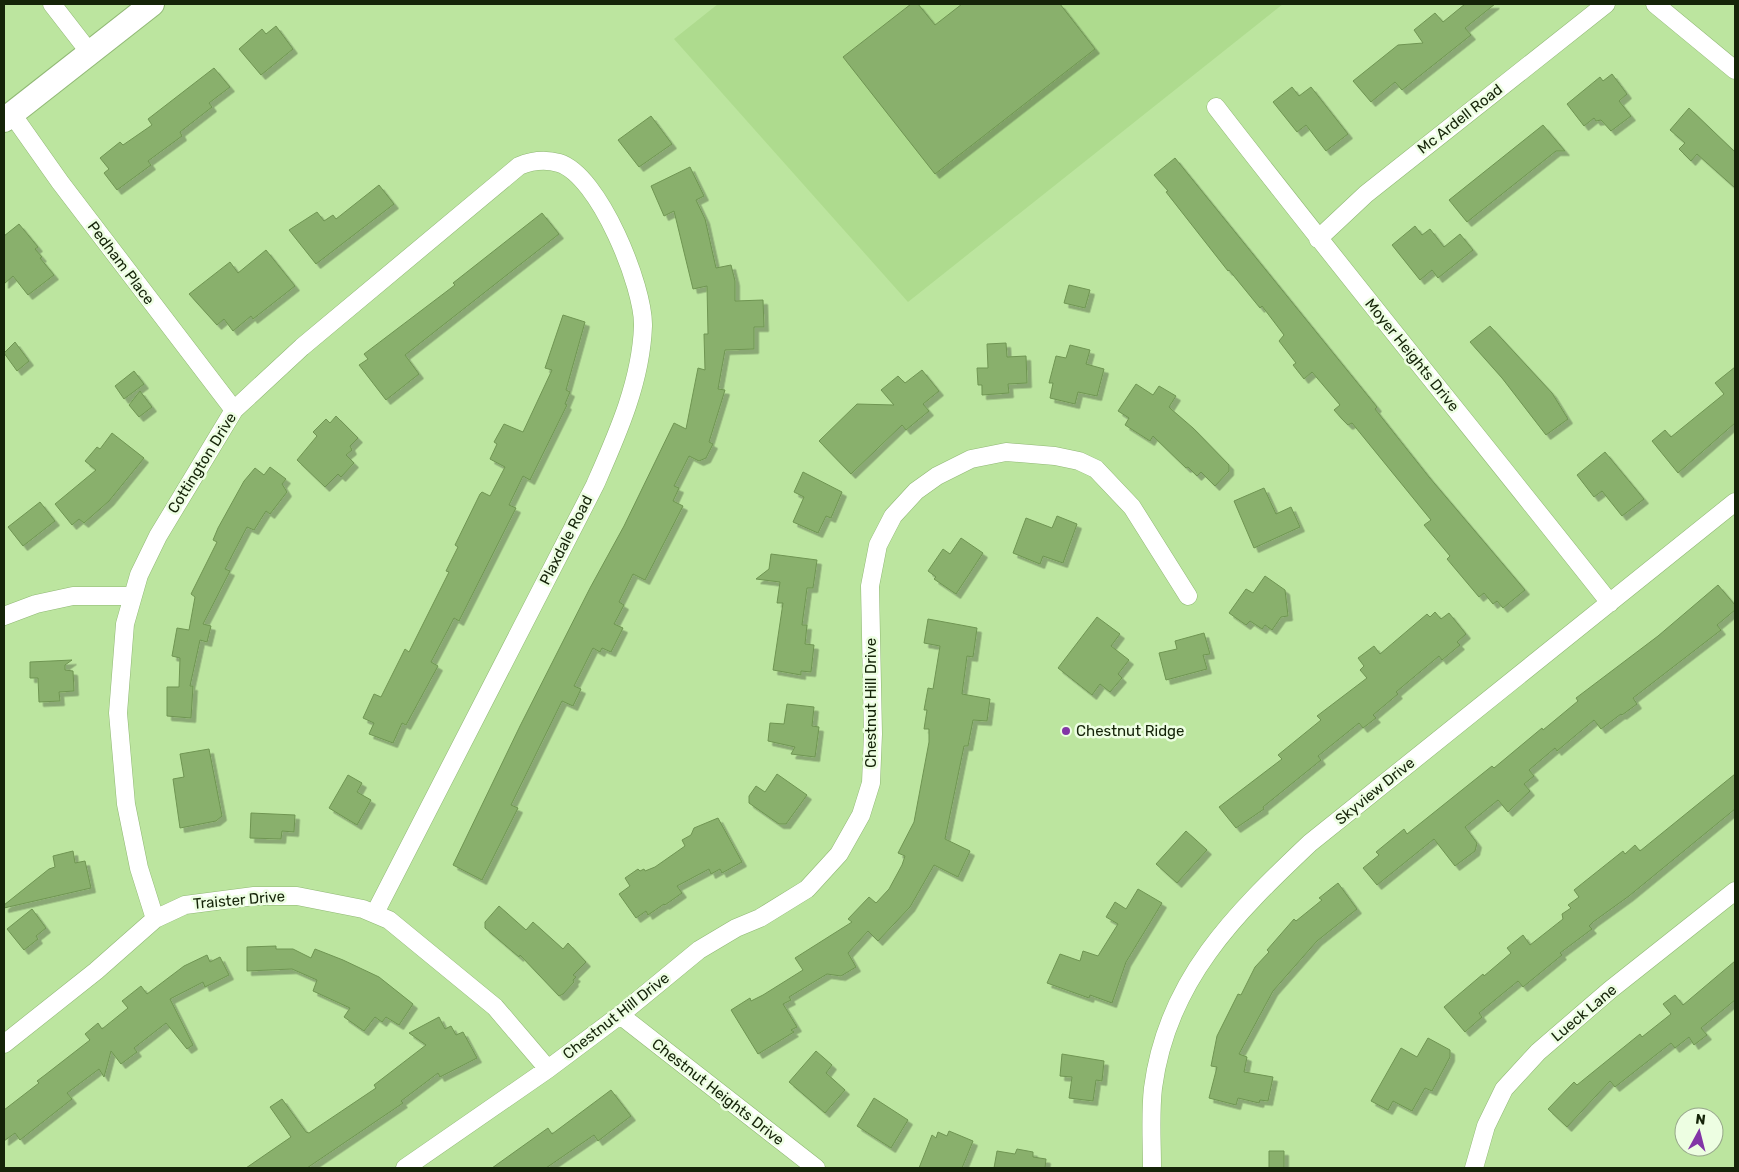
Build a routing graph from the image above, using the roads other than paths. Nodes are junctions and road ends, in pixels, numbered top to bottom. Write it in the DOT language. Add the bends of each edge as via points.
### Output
graph roads {
  1 [pos="52,4"];
  2 [pos="152,4"];
  3 [pos="1606,4"];
  4 [pos="1655,4"];
  5 [pos="90,53"];
  6 [pos="1735,70"];
  7 [pos="1216,107"];
  8 [pos="8,117"];
  9 [pos="559,163"];
  10 [pos="1318,239"];
  11 [pos="234,410"];
  12 [pos="1735,502"];
  13 [pos="132,596"];
  14 [pos="1188,596"];
  15 [pos="1610,602"];
  16 [pos="4,616"];
  17 [pos="1735,891"];
  18 [pos="375,912"];
  19 [pos="155,919"];
  20 [pos="620,1015"];
  21 [pos="4,1044"];
  22 [pos="548,1069"];
  23 [pos="405,1168"];
  24 [pos="816,1168"];
  25 [pos="1152,1168"];
  26 [pos="1474,1168"];
  1 -- 5 [label="street"];
  2 -- 5 [label="main road"];
  3 -- 10 [label="street, Mc Ardell Road" via="1366,194"];
  4 -- 6 [label="street"];
  5 -- 8 [label="main road"];
  7 -- 10 [label="street, Moyer Heights Drive"];
  8 -- 11 [label="street, Pedham Place"];
  9 -- 11 [label="street, Cottington Drive" via="531,161 518,166 302,347"];
  9 -- 18 [label="street, Plaxdale Road" via="571,170 596,198 611,221 636,281 643,325 639,363 619,432 594,485"];
  10 -- 15 [label="street, Moyer Heights Drive"];
  11 -- 13 [label="street, Cottington Drive" via="158,536 138,575"];
  12 -- 15 [label="street, Skyview Drive"];
  13 -- 16 [label="street" via="73,596 36,604"];
  13 -- 19 [label="street, Cottington Drive" via="125,624 118,713 126,804 139,868"];
  14 -- 20 [label="street, Chestnut Hill Drive" via="1132,507 1096,468 1055,456 1006,452 971,459 923,486 893,516 878,545 870,586 871,783 861,815 839,854 807,889 699,950"];
  15 -- 25 [label="street, Skyview Drive" via="1310,843 1252,898 1209,948 1180,995 1163,1039 1153,1089"];
  17 -- 26 [label="street, Lueck Lane" via="1538,1052 1504,1089 1486,1126"];
  18 -- 19 [label="street, Traister Drive" via="297,896 254,896 185,905"];
  18 -- 22 [label="street, Traister Drive" via="495,1007"];
  19 -- 21 [label="street, Traister Drive"];
  20 -- 22 [label="street, Chestnut Hill Drive"];
  20 -- 24 [label="street, Chestnut Heights Drive"];
  22 -- 23 [label="street, Chestnut Hill Drive"];
}
